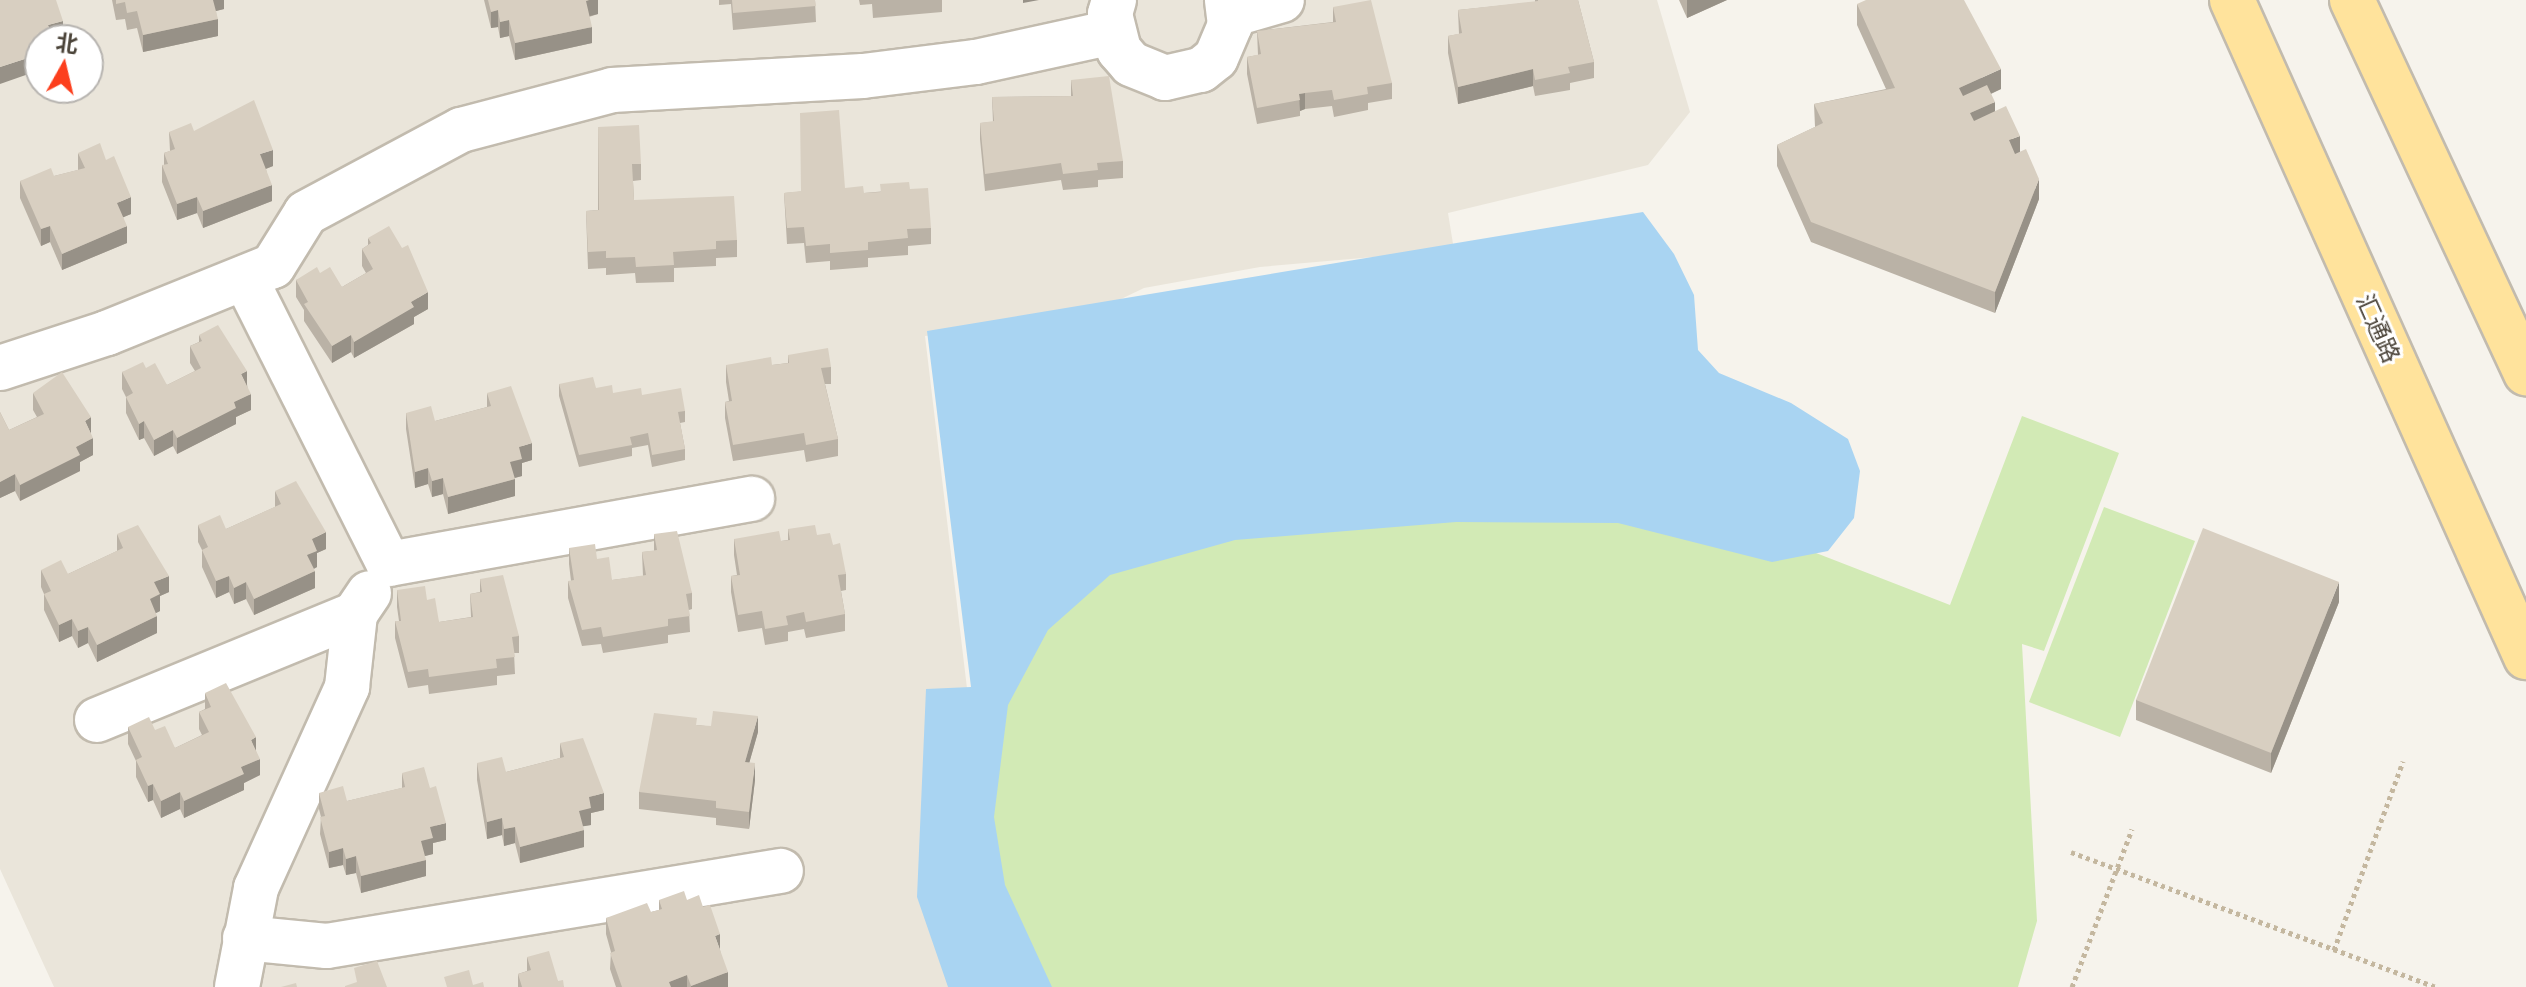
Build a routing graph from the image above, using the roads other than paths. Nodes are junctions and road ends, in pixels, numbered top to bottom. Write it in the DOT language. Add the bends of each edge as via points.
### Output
graph roads {
  1 [pos="1282,0"];
  2 [pos="2232,0"];
  3 [pos="2352,0"];
  4 [pos="1228,8"];
  5 [pos="1113,16"];
  6 [pos="245,278"];
  7 [pos="0,368"];
  8 [pos="2526,373"];
  9 [pos="752,499"];
  10 [pos="389,564"];
  11 [pos="355,614"];
  12 [pos="2526,657"];
  13 [pos="97,720"];
  14 [pos="781,871"];
  15 [pos="245,938"];
  16 [pos="237,987"];
  1 -- 4 [label="lane"];
  2 -- 12 [label="main road, 汇通路"];
  3 -- 8 [label="main road"];
  4 -- 5 [label="lane" via="1226,42 1216,58 1184,77 1165,78 1131,64"];
  5 -- 6 [label="lane" via="976,62 863,76 612,90 461,130 306,213 273,266"];
  6 -- 7 [label="lane" via="107,333"];
  6 -- 10 [label="lane"];
  9 -- 10 [label="lane"];
  10 -- 11 [label="lane"];
  11 -- 13 [label="lane"];
  11 -- 15 [label="lane" via="347,687 256,888"];
  14 -- 15 [label="lane" via="327,946"];
  15 -- 16 [label="lane"];
}
